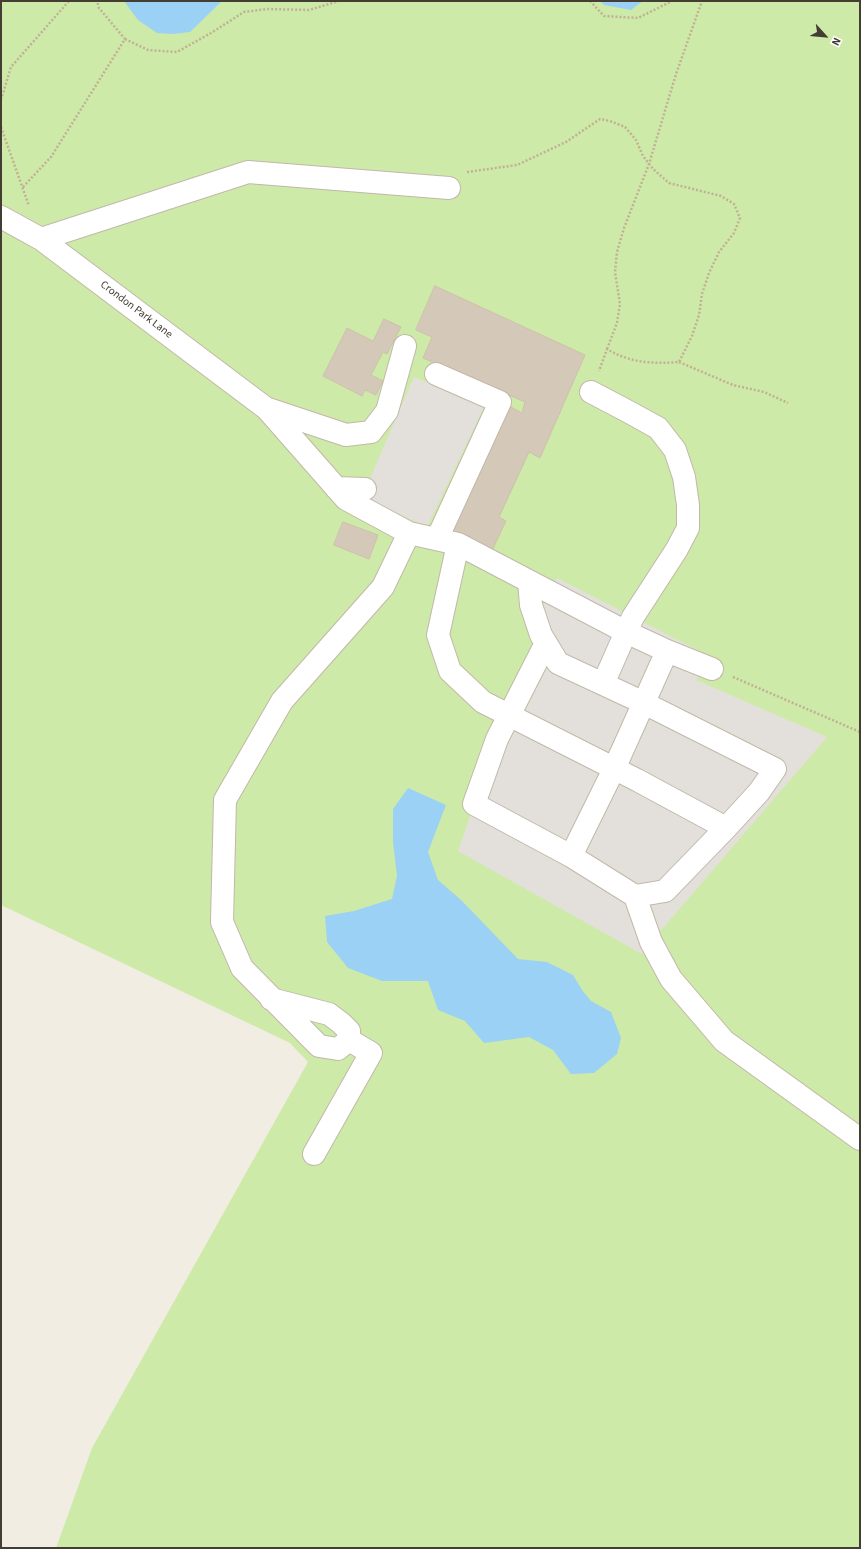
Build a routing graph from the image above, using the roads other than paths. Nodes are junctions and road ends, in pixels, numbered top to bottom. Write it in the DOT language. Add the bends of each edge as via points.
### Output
graph roads {
  1 [pos="449,188"];
  2 [pos="1,217"];
  3 [pos="41,239"];
  4 [pos="405,346"];
  5 [pos="436,374"];
  6 [pos="591,392"];
  7 [pos="267,409"];
  8 [pos="336,488"];
  9 [pos="365,489"];
  10 [pos="409,533"];
  11 [pos="437,539"];
  12 [pos="458,544"];
  13 [pos="529,581"];
  14 [pos="626,632"];
  15 [pos="546,643"];
  16 [pos="667,651"];
  17 [pos="712,669"];
  18 [pos="603,684"];
  19 [pos="644,703"];
  20 [pos="509,715"];
  21 [pos="614,769"];
  22 [pos="726,828"];
  23 [pos="571,856"];
  24 [pos="634,896"];
  25 [pos="271,999"];
  26 [pos="349,1040"];
  27 [pos="860,1139"];
  28 [pos="314,1154"];
  1 -- 3 [label="lane" via="248,172"];
  2 -- 3 [label="lane, Crondon Park Lane"];
  3 -- 7 [label="lane, Crondon Park Lane"];
  4 -- 7 [label="lane" via="387,411 371,432 346,435"];
  5 -- 11 [label="lane" via="500,402"];
  6 -- 14 [label="lane" via="658,428 675,450 684,478 688,505 688,528 678,549"];
  7 -- 8 [label="lane"];
  8 -- 9 [label="lane"];
  8 -- 10 [label="lane" via="346,499"];
  10 -- 11 [label="lane"];
  10 -- 25 [label="lane" via="383,587 282,701 225,800 222,922 242,968"];
  11 -- 12 [label="lane"];
  12 -- 13 [label="lane"];
  12 -- 20 [label="lane" via="438,634 450,671 483,702"];
  13 -- 14 [label="lane"];
  13 -- 15 [label="lane" via="531,605"];
  14 -- 16 [label="lane"];
  14 -- 18 [label="lane"];
  15 -- 18 [label="lane" via="558,663"];
  15 -- 20 [label="lane"];
  16 -- 17 [label="lane"];
  16 -- 19 [label="lane"];
  18 -- 19 [label="lane"];
  19 -- 21 [label="lane"];
  19 -- 22 [label="lane" via="775,769 760,792"];
  20 -- 21 [label="lane"];
  20 -- 23 [label="lane" via="497,739 474,804"];
  21 -- 22 [label="lane"];
  21 -- 23 [label="lane"];
  22 -- 24 [label="lane" via="665,891"];
  23 -- 24 [label="lane"];
  24 -- 27 [label="lane" via="651,942 672,979 724,1041"];
  25 -- 26 [label="lane" via="329,1014 349,1031"];
  25 -- 26 [label="lane" via="319,1046 338,1049"];
  26 -- 28 [label="lane" via="371,1053"];
}
